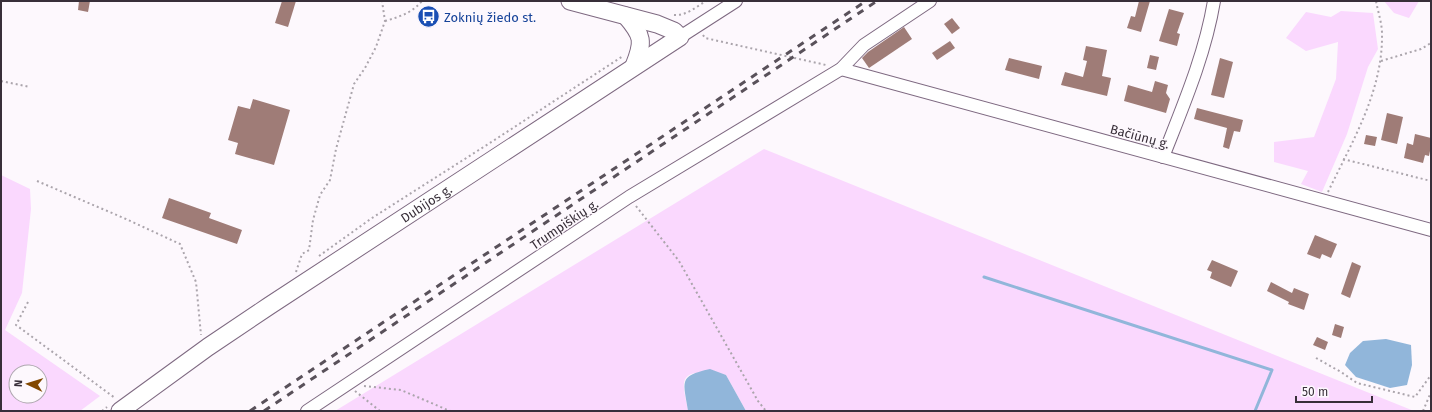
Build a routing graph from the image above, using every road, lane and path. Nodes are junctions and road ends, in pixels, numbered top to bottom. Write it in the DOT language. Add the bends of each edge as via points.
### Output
graph roads {
  1 [pos="382,1"];
  2 [pos="422,1"];
  3 [pos="570,1"];
  4 [pos="706,1"];
  5 [pos="736,1"];
  6 [pos="930,1"];
  7 [pos="1214,1"];
  8 [pos="1376,1"];
  9 [pos="688,12"];
  10 [pos="626,16"];
  11 [pos="385,21"];
  12 [pos="657,24"];
  13 [pos="696,26"];
  14 [pos="680,37"];
  15 [pos="1431,42"];
  16 [pos="1381,61"];
  17 [pos="634,66"];
  18 [pos="841,69"];
  19 [pos="1,81"];
  20 [pos="30,87"];
  21 [pos="1163,157"];
  22 [pos="1344,159"];
  23 [pos="37,181"];
  24 [pos="1431,181"];
  25 [pos="629,197"];
  26 [pos="1324,200"];
  27 [pos="1431,230"];
  28 [pos="295,273"];
  29 [pos="28,302"];
  30 [pos="202,339"];
  31 [pos="1316,358"];
  32 [pos="1431,375"];
  33 [pos="348,385"];
  34 [pos="1431,392"];
  35 [pos="123,409"];
  36 [pos="307,411"];
  37 [pos="380,411"];
  38 [pos="450,411"];
  39 [pos="766,411"];
  40 [pos="1423,411"];
  1 -- 11 [label="path"];
  2 -- 11 [label="path" via="403,16"];
  3 -- 10 [label="main road"];
  4 -- 9 [label="path"];
  5 -- 13 [label="street, Dubijos g."];
  6 -- 18 [label="street, Trumpiškių g." via="864,45"];
  7 -- 21 [label="street" via="1190,88"];
  8 -- 16 [label="path" via="1382,32"];
  9 -- 12 [label="path" via="679,16 665,15"];
  9 -- 13 [label="path"];
  10 -- 12 [label="main road"];
  10 -- 17 [label="main road" via="638,30 640,37 640,52"];
  11 -- 28 [label="path" via="376,47 354,84 330,180 320,195 313,220 309,250 302,254"];
  12 -- 14 [label="main road" via="674,31"];
  13 -- 14 [label="street, Dubijos g."];
  13 -- 18 [label="path" via="705,38"];
  14 -- 17 [label="main road, Dubijos g."];
  15 -- 16 [label="path" via="1421,49"];
  16 -- 22 [label="path" via="1369,103"];
  17 -- 35 [label="main road, Dubijos g." via="269,306"];
  18 -- 21 [label="street, Bačiūnų g."];
  18 -- 25 [label="street, Trumpiškių g."];
  19 -- 20 [label="path"];
  21 -- 26 [label="street, Bačiūnų g."];
  22 -- 24 [label="path"];
  22 -- 26 [label="path"];
  23 -- 30 [label="path" via="180,244 196,282"];
  25 -- 33 [label="street, Trumpiškių g."];
  25 -- 39 [label="path" via="679,261 758,402"];
  26 -- 27 [label="street, Bačiūnų g."];
  29 -- 35 [label="path" via="16,325"];
  31 -- 32 [label="path" via="1342,372 1357,384 1415,397"];
  33 -- 36 [label="street, Trumpiškių g."];
  33 -- 37 [label="path"];
  33 -- 38 [label="path" via="401,390"];
  34 -- 40 [label="path"];
}
